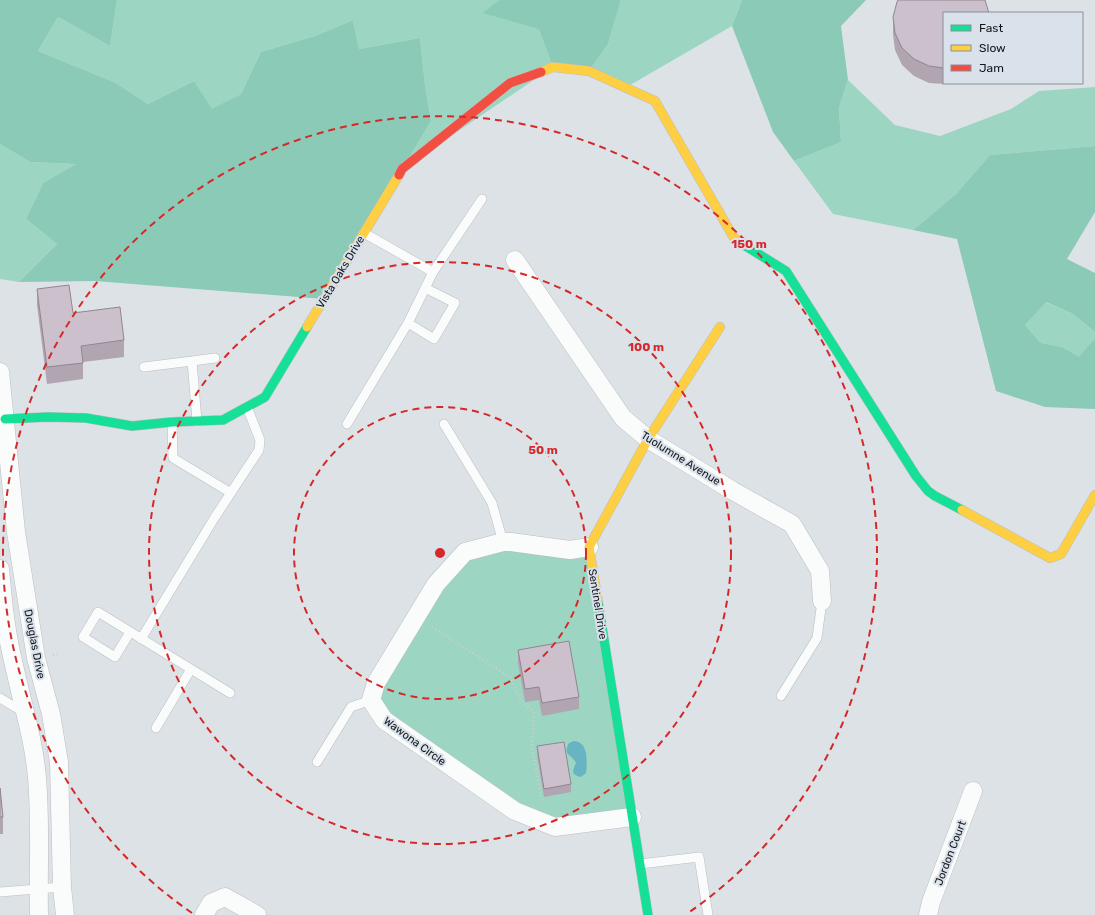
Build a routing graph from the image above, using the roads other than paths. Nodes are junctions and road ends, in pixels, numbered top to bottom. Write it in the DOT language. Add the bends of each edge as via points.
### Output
graph roads {
  1 [pos="482,200"];
  2 [pos="364,233"];
  3 [pos="515,260"];
  4 [pos="433,272"];
  5 [pos="425,288"];
  6 [pos="408,323"];
  7 [pos="720,327"];
  8 [pos="215,358"];
  9 [pos="192,361"];
  10 [pos="144,366"];
  11 [pos="0,372"];
  12 [pos="247,407"];
  13 [pos="2,418"];
  14 [pos="197,421"];
  15 [pos="172,422"];
  16 [pos="347,424"];
  17 [pos="444,424"];
  18 [pos="648,439"];
  19 [pos="231,493"];
  20 [pos="1095,495"];
  21 [pos="503,542"];
  22 [pos="589,547"];
  23 [pos="0,569"];
  24 [pos="822,601"];
  25 [pos="130,632"];
  26 [pos="141,639"];
  27 [pos="191,669"];
  28 [pos="230,693"];
  29 [pos="781,696"];
  30 [pos="0,698"];
  31 [pos="371,700"];
  32 [pos="19,710"];
  33 [pos="156,728"];
  34 [pos="317,762"];
  35 [pos="973,791"];
  36 [pos="632,817"];
  37 [pos="640,864"];
  38 [pos="62,887"];
  39 [pos="38,889"];
  40 [pos="0,892"];
  41 [pos="39,915"];
  42 [pos="65,915"];
  43 [pos="204,915"];
  44 [pos="257,915"];
  45 [pos="648,915"];
  46 [pos="708,915"];
  47 [pos="928,915"];
  1 -- 4 [label="lane"];
  2 -- 4 [label="lane"];
  2 -- 12 [label="street, Vista Oaks Drive" via="265,397"];
  2 -- 20 [label="street, Vista Oaks Drive" via="402,169 510,83 553,67 589,71 655,101 734,238 786,271 928,491 1050,558 1061,554"];
  3 -- 18 [label="street, Tuolumne Avenue" via="623,418"];
  4 -- 5 [label="lane"];
  5 -- 6 [label="lane"];
  5 -- 6 [label="lane" via="455,302 434,339"];
  6 -- 16 [label="lane"];
  7 -- 18 [label="street"];
  8 -- 9 [label="lane"];
  9 -- 10 [label="lane"];
  9 -- 14 [label="lane"];
  11 -- 13 [label="street, Douglas Drive"];
  12 -- 14 [label="street, Vista Oaks Drive" via="223,420"];
  12 -- 19 [label="lane" via="260,440 259,450"];
  13 -- 15 [label="street, Vista Oaks Drive" via="86,418 132,426"];
  13 -- 38 [label="street, Douglas Drive" via="16,532 35,651 51,714 59,762"];
  14 -- 15 [label="street, Vista Oaks Drive"];
  15 -- 19 [label="lane" via="173,458"];
  17 -- 21 [label="lane" via="492,503"];
  18 -- 22 [label="street"];
  18 -- 24 [label="street, Tuolumne Avenue" via="792,524 820,571"];
  19 -- 26 [label="lane"];
  21 -- 22 [label="street" via="570,550"];
  21 -- 31 [label="street" via="465,552 436,584 376,683"];
  22 -- 36 [label="street, Sentinel Drive"];
  23 -- 32 [label="street"];
  24 -- 29 [label="lane" via="818,638"];
  25 -- 25 [label="lane" via="115,657 83,637 98,612"];
  25 -- 26 [label="lane"];
  26 -- 27 [label="lane"];
  27 -- 28 [label="lane"];
  27 -- 33 [label="lane"];
  30 -- 32 [label="lane"];
  31 -- 34 [label="lane" via="351,708"];
  31 -- 36 [label="street, Wawona Circle" via="384,720 515,811 555,827"];
  32 -- 39 [label="street" via="34,757 37,778"];
  35 -- 47 [label="street, Jordon Court"];
  36 -- 37 [label="street, Sentinel Drive"];
  37 -- 45 [label="street, Sentinel Drive"];
  37 -- 46 [label="lane" via="699,857"];
  38 -- 39 [label="lane"];
  38 -- 42 [label="street, Douglas Drive"];
  39 -- 40 [label="lane"];
  39 -- 41 [label="street"];
  43 -- 44 [label="street" via="211,903 224,896"];
}
